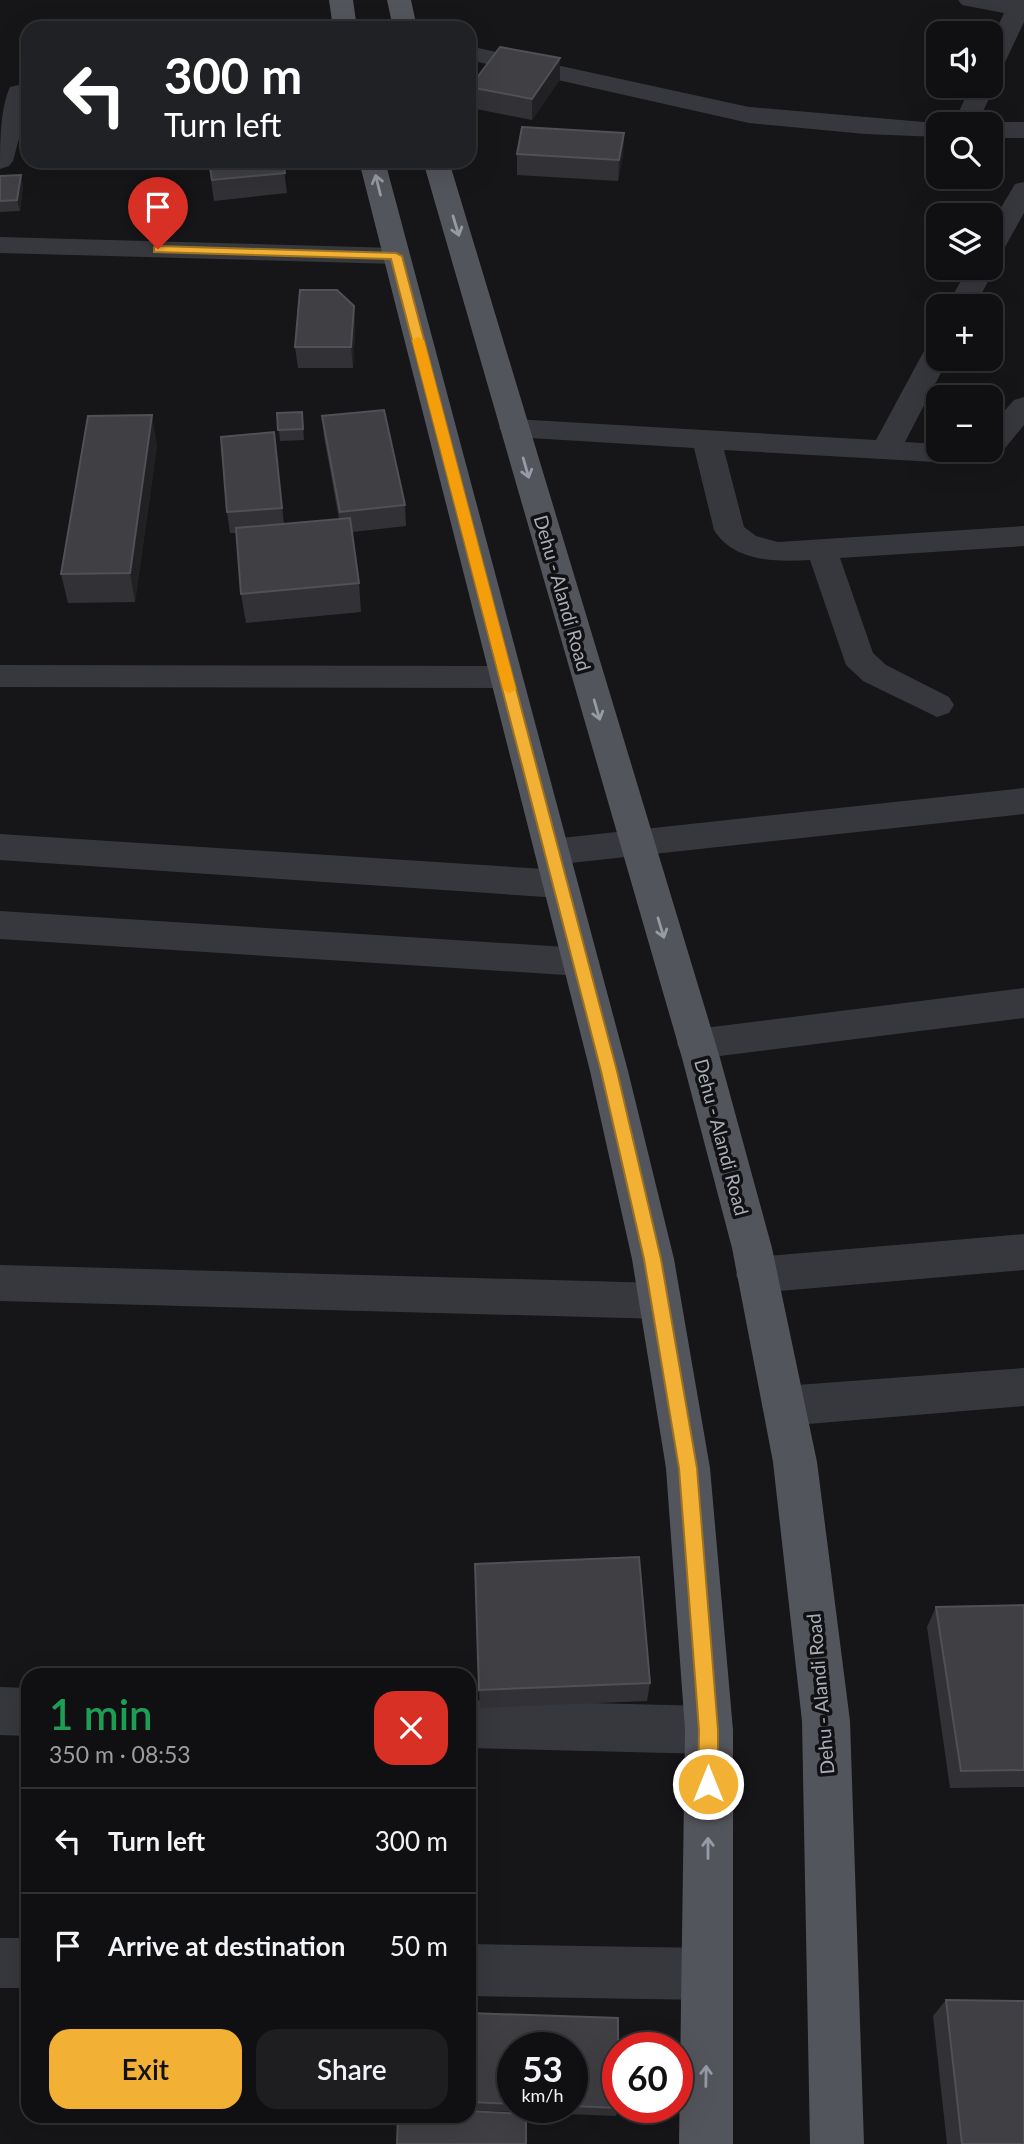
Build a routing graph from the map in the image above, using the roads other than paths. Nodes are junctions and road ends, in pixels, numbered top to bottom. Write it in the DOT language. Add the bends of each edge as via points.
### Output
graph roads {
  1 [pos="341,0"];
  2 [pos="399,0"];
  3 [pos="970,0"];
  4 [pos="1020,4"];
  5 [pos="344,21"];
  6 [pos="404,21"];
  7 [pos="1003,44"];
  8 [pos="476,55"];
  9 [pos="19,92"];
  10 [pos="926,129"];
  11 [pos="1003,130"];
  12 [pos="1024,130"];
  13 [pos="0,161"];
  14 [pos="374,168"];
  15 [pos="438,168"];
  16 [pos="1024,190"];
  17 [pos="1003,227"];
  18 [pos="0,244"];
  19 [pos="396,256"];
  20 [pos="927,371"];
  21 [pos="1024,406"];
  22 [pos="514,428"];
  23 [pos="1003,431"];
  24 [pos="707,440"];
  25 [pos="886,450"];
  26 [pos="926,452"];
  27 [pos="1024,536"];
  28 [pos="822,550"];
  29 [pos="0,676"];
  30 [pos="506,677"];
  31 [pos="937,705"];
  32 [pos="1024,801"];
  33 [pos="635,842"];
  34 [pos="0,846"];
  35 [pos="556,868"];
  36 [pos="0,925"];
  37 [pos="581,962"];
  38 [pos="1024,1003"];
  39 [pos="696,1044"];
  40 [pos="1024,1252"];
  41 [pos="757,1275"];
  42 [pos="0,1283"];
  43 [pos="660,1301"];
  44 [pos="1024,1387"];
  45 [pos="784,1406"];
  46 [pos="0,1711"];
  47 [pos="21,1712"];
  48 [pos="476,1724"];
  49 [pos="709,1730"];
  50 [pos="0,1963"];
  51 [pos="21,1964"];
  52 [pos="476,1970"];
  53 [pos="707,1974"];
  54 [pos="706,2144"];
  55 [pos="837,2144"];
  1 -- 5 [label="main road"];
  2 -- 6 [label="main road"];
  3 -- 4 [label="street"];
  4 -- 7 [label="street"];
  8 -- 10 [label="street" via="749,115"];
  9 -- 13 [label="street"];
  11 -- 12 [label="street"];
  19 -- 14 [label="main road, one-way"];
  15 -- 22 [label="main road, Dehu - Alandi Road, one-way"];
  16 -- 17 [label="street"];
  18 -- 19 [label="street"];
  19 -- 30 [label="main road"];
  20 -- 25 [label="street"];
  21 -- 23 [label="street"];
  22 -- 24 [label="street"];
  22 -- 33 [label="main road, Dehu - Alandi Road, one-way"];
  24 -- 25 [label="street"];
  24 -- 28 [label="street" via="729,530 738,541 778,552"];
  25 -- 26 [label="street"];
  27 -- 28 [label="street"];
  28 -- 31 [label="street" via="864,667 916,690"];
  29 -- 30 [label="street"];
  30 -- 35 [label="main road"];
  32 -- 33 [label="street"];
  33 -- 35 [label="street"];
  33 -- 39 [label="main road, Dehu - Alandi Road, one-way"];
  34 -- 35 [label="street"];
  35 -- 37 [label="main road"];
  36 -- 37 [label="street"];
  37 -- 43 [label="main road"];
  38 -- 39 [label="street"];
  39 -- 41 [label="main road, Dehu - Alandi Road"];
  40 -- 41 [label="street"];
  41 -- 45 [label="main road, Dehu - Alandi Road"];
  42 -- 43 [label="street"];
  43 -- 49 [label="main road" via="688,1468"];
  44 -- 45 [label="street"];
  45 -- 55 [label="main road, Dehu - Alandi Road" via="795,1462 826,1721"];
  46 -- 47 [label="street"];
  48 -- 49 [label="street"];
  53 -- 49 [label="main road, one-way"];
  50 -- 51 [label="street"];
  52 -- 53 [label="street"];
  54 -- 53 [label="main road, one-way"];
}
